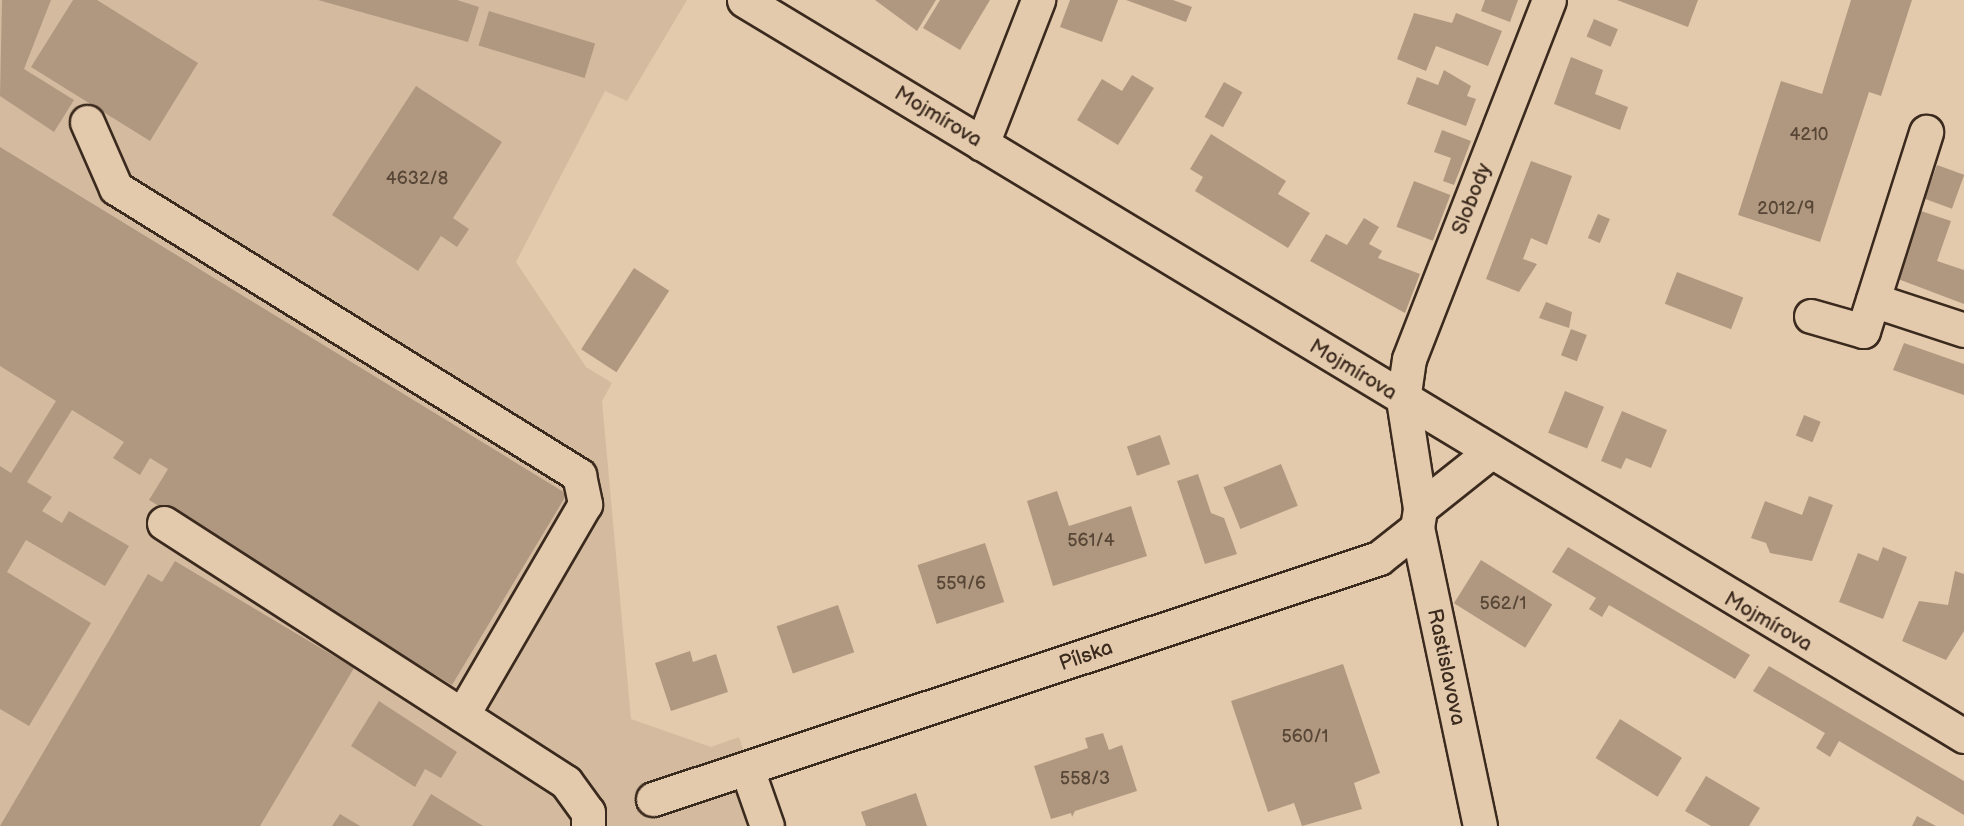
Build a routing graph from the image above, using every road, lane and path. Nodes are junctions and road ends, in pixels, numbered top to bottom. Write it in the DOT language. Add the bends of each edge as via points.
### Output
graph roads {
  1 [pos="744,0"];
  2 [pos="1038,0"];
  3 [pos="1549,0"];
  4 [pos="87,122"];
  5 [pos="1926,132"];
  6 [pos="982,144"];
  7 [pos="1873,300"];
  8 [pos="1811,316"];
  9 [pos="1964,330"];
  10 [pos="1403,400"];
  11 [pos="1488,454"];
  12 [pos="1418,518"];
  13 [pos="164,523"];
  14 [pos="462,715"];
  15 [pos="1964,736"];
  16 [pos="747,769"];
  17 [pos="653,799"];
  18 [pos="588,826"];
  19 [pos="767,826"];
  20 [pos="1480,826"];
  1 -- 6 [label="street, Mojmírova"];
  2 -- 6 [label="street"];
  3 -- 10 [label="street, Slobody" via="1409,360"];
  4 -- 14 [label="street" via="116,188 579,475 585,504"];
  5 -- 7 [label="street"];
  6 -- 10 [label="street, Mojmírova"];
  7 -- 8 [label="street" via="1863,331"];
  7 -- 9 [label="street"];
  10 -- 11 [label="street, Mojmírova"];
  10 -- 12 [label="street, Rastislavova"];
  11 -- 12 [label="street"];
  11 -- 15 [label="street, Mojmírova"];
  12 -- 16 [label="street, Pílska" via="1379,558"];
  12 -- 20 [label="street, Rastislavova"];
  13 -- 14 [label="street"];
  14 -- 18 [label="street" via="566,782 588,812"];
  16 -- 17 [label="street, Pílska"];
  16 -- 19 [label="street"];
}
